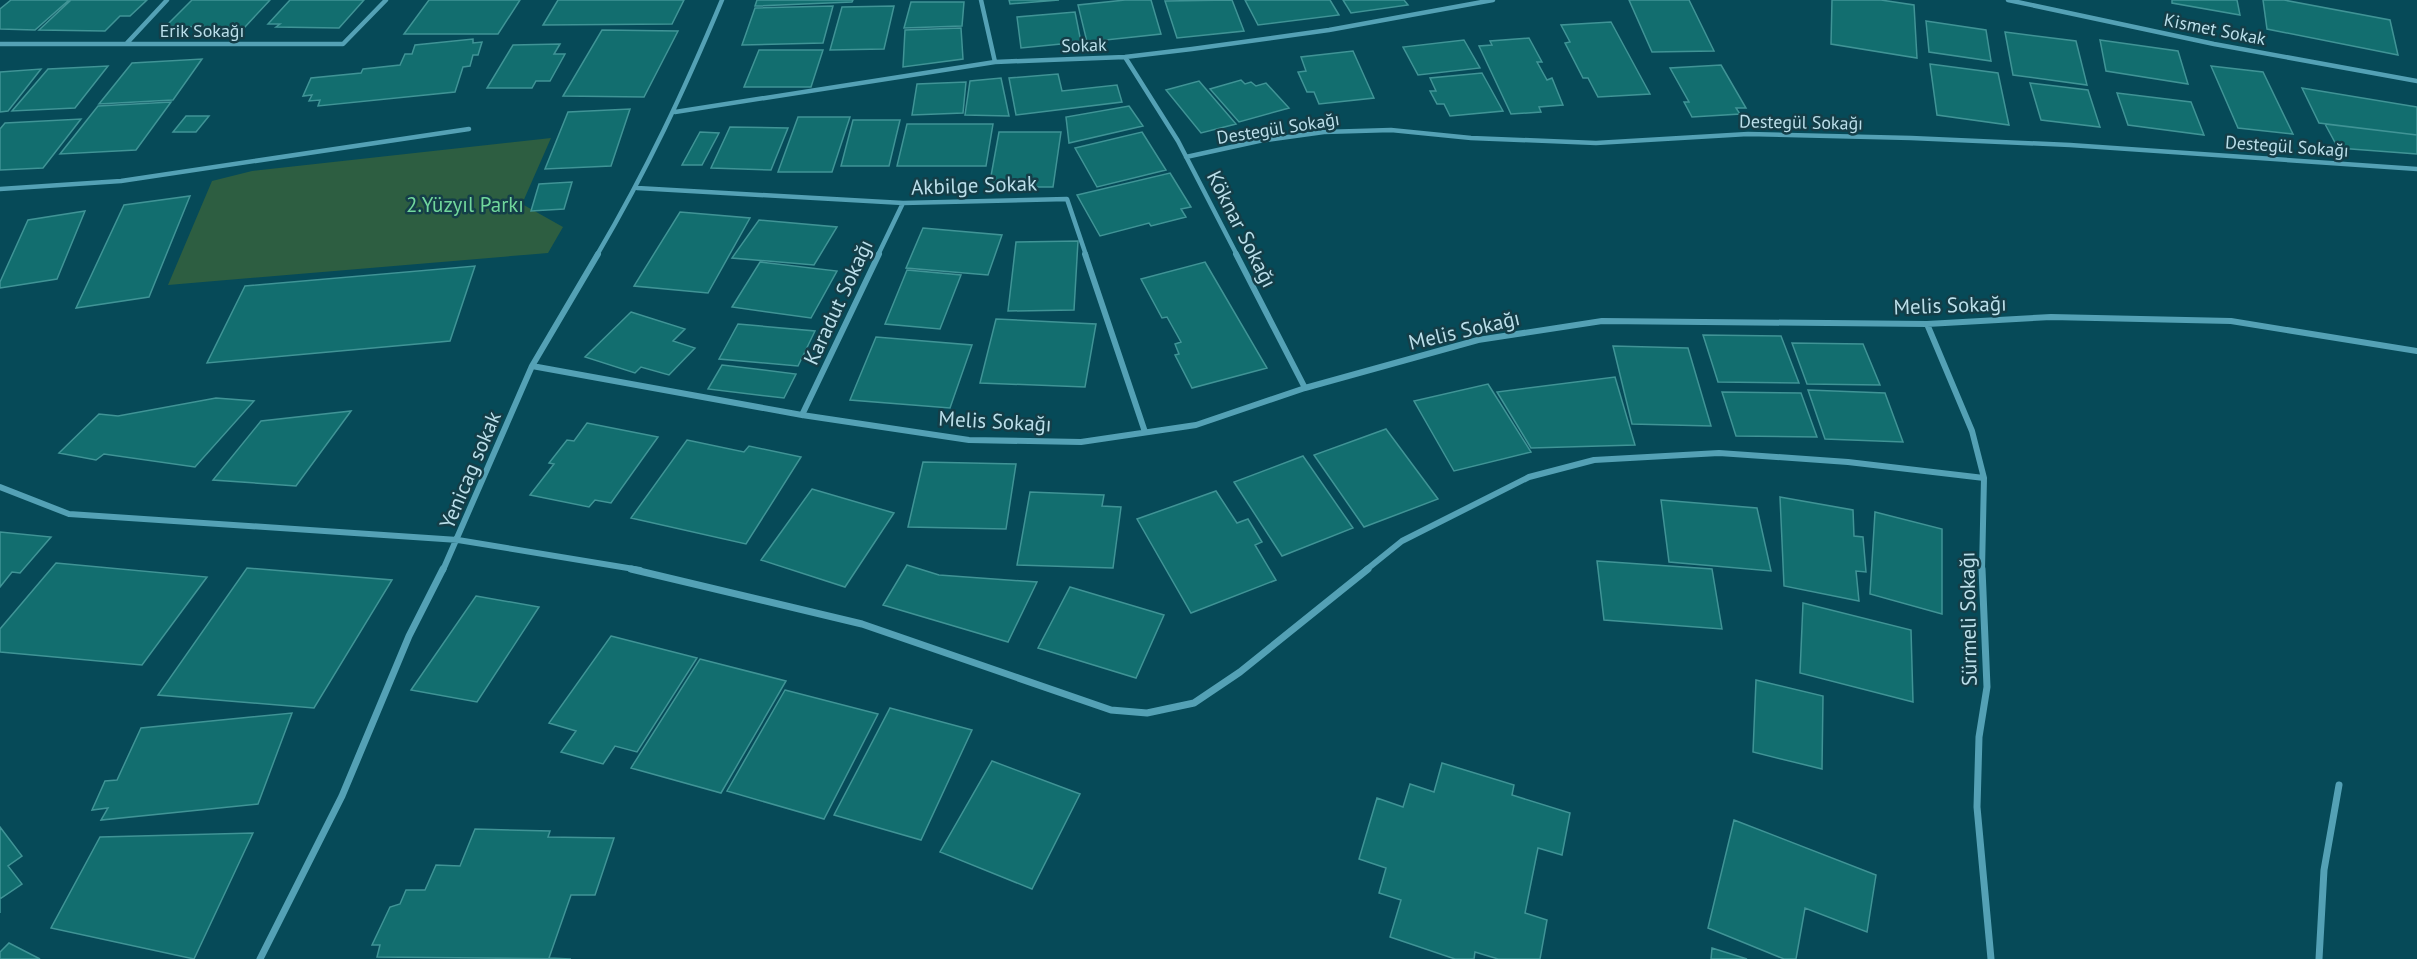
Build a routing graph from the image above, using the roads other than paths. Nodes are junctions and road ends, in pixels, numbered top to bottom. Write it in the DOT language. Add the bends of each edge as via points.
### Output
graph roads {
  1 [pos="167,0"];
  2 [pos="386,0"];
  3 [pos="722,0"];
  4 [pos="981,0"];
  5 [pos="1493,0"];
  6 [pos="2008,0"];
  7 [pos="127,43"];
  8 [pos="0,44"];
  9 [pos="1125,57"];
  10 [pos="995,62"];
  11 [pos="2417,81"];
  12 [pos="675,112"];
  13 [pos="469,129"];
  14 [pos="1186,157"];
  15 [pos="2417,169"];
  16 [pos="637,188"];
  17 [pos="0,189"];
  18 [pos="903,203"];
  19 [pos="1927,324"];
  20 [pos="2417,351"];
  21 [pos="532,366"];
  22 [pos="1305,388"];
  23 [pos="802,415"];
  24 [pos="1145,432"];
  25 [pos="1984,478"];
  26 [pos="0,487"];
  27 [pos="458,540"];
  28 [pos="2339,785"];
  29 [pos="260,959"];
  30 [pos="1991,959"];
  31 [pos="2319,959"];
  1 -- 7 [label="street"];
  2 -- 7 [label="street, Erik Sokağı" via="343,44"];
  3 -- 12 [label="street, Yenicag sokak"];
  4 -- 10 [label="street"];
  5 -- 9 [label="street, Sokak" via="1329,30"];
  6 -- 11 [label="street, Kismet Sokak" via="2214,44"];
  7 -- 8 [label="street, Erik Sokağı"];
  9 -- 10 [label="street, Sokak"];
  9 -- 14 [label="street, Köknar Sokağı"];
  10 -- 12 [label="street, Sokak"];
  12 -- 16 [label="street, Yenicag sokak"];
  13 -- 17 [label="street" via="122,181"];
  14 -- 15 [label="street, Destegül Sokağı" via="1324,132 1391,130 1596,143 1748,134 1911,138"];
  14 -- 22 [label="street, Köknar Sokağı"];
  16 -- 18 [label="street, Akbilge Sokak"];
  16 -- 21 [label="street, Yenicag sokak"];
  18 -- 23 [label="street, Karadut Sokağı"];
  18 -- 24 [label="street, Akbilge Sokak" via="1066,199"];
  19 -- 20 [label="street, Melis Sokağı" via="2051,317 2231,321"];
  19 -- 22 [label="street, Melis Sokağı" via="1602,321 1478,340"];
  19 -- 25 [label="street, Sürmeli Sokağı" via="1972,431"];
  21 -- 23 [label="street, Melis Sokağı"];
  21 -- 27 [label="street, Yenicag sokak"];
  22 -- 24 [label="street, Melis Sokağı" via="1196,424"];
  23 -- 24 [label="street, Melis Sokağı" via="969,440 1081,442"];
  25 -- 27 [label="street" via="1848,462 1719,453 1594,460 1529,477 1402,541 1240,672 1194,703 1147,713 1111,710 851,621 651,572"];
  25 -- 30 [label="street, Sürmeli Sokağı" via="1982,594 1987,687 1979,737 1977,807"];
  26 -- 27 [label="street" via="69,514"];
  27 -- 29 [label="street, Yenicag sokak" via="409,636 342,796"];
  28 -- 31 [label="street" via="2324,870"];
}
